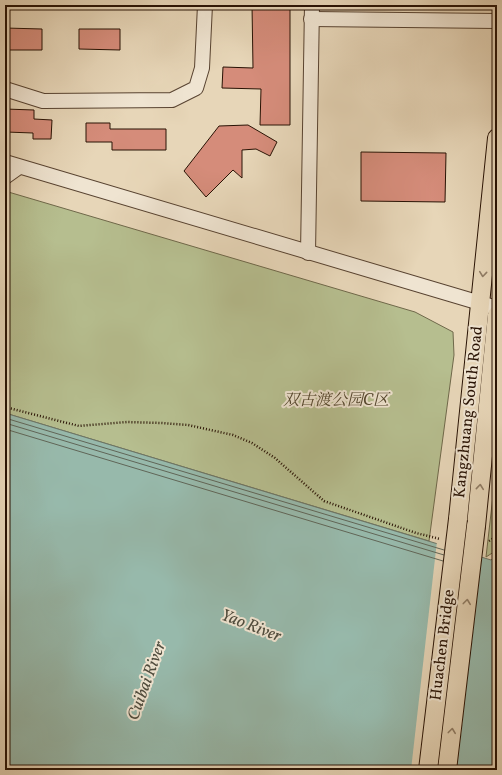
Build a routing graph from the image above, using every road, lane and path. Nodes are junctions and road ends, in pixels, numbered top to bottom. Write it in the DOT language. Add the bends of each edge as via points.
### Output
graph roads {
  1 [pos="205,5"];
  2 [pos="312,12"];
  3 [pos="497,21"];
  4 [pos="5,89"];
  5 [pos="497,138"];
  6 [pos="5,162"];
  7 [pos="19,167"];
  8 [pos="5,177"];
  9 [pos="308,253"];
  10 [pos="488,306"];
  11 [pos="497,315"];
  12 [pos="5,408"];
  13 [pos="458,519"];
  14 [pos="479,534"];
  15 [pos="497,536"];
  16 [pos="447,539"];
  17 [pos="428,770"];
  18 [pos="447,770"];
  1 -- 4 [label="street" via="202,68 196,88 172,100 43,101"];
  2 -- 3 [label="street"];
  2 -- 9 [label="street"];
  5 -- 10 [label="main road, Kangzhuang South Road, one-way"];
  6 -- 7 [label="street"];
  7 -- 8 [label="street"];
  7 -- 9 [label="street"];
  9 -- 10 [label="street"];
  10 -- 13 [label="main road, Kangzhuang South Road"];
  14 -- 11 [label="main road, Kangzhuang South Road, one-way"];
  12 -- 16 [label="path" via="79,426 127,422 162,423 188,425 233,435 252,443 274,458 324,501 416,533"];
  13 -- 17 [label="main road, Huachen Bridge, bridge"];
  14 -- 15 [label="path" via="488,542"];
  18 -- 14 [label="main road, Kangzhuang South Road, one-way, bridge"];
}
